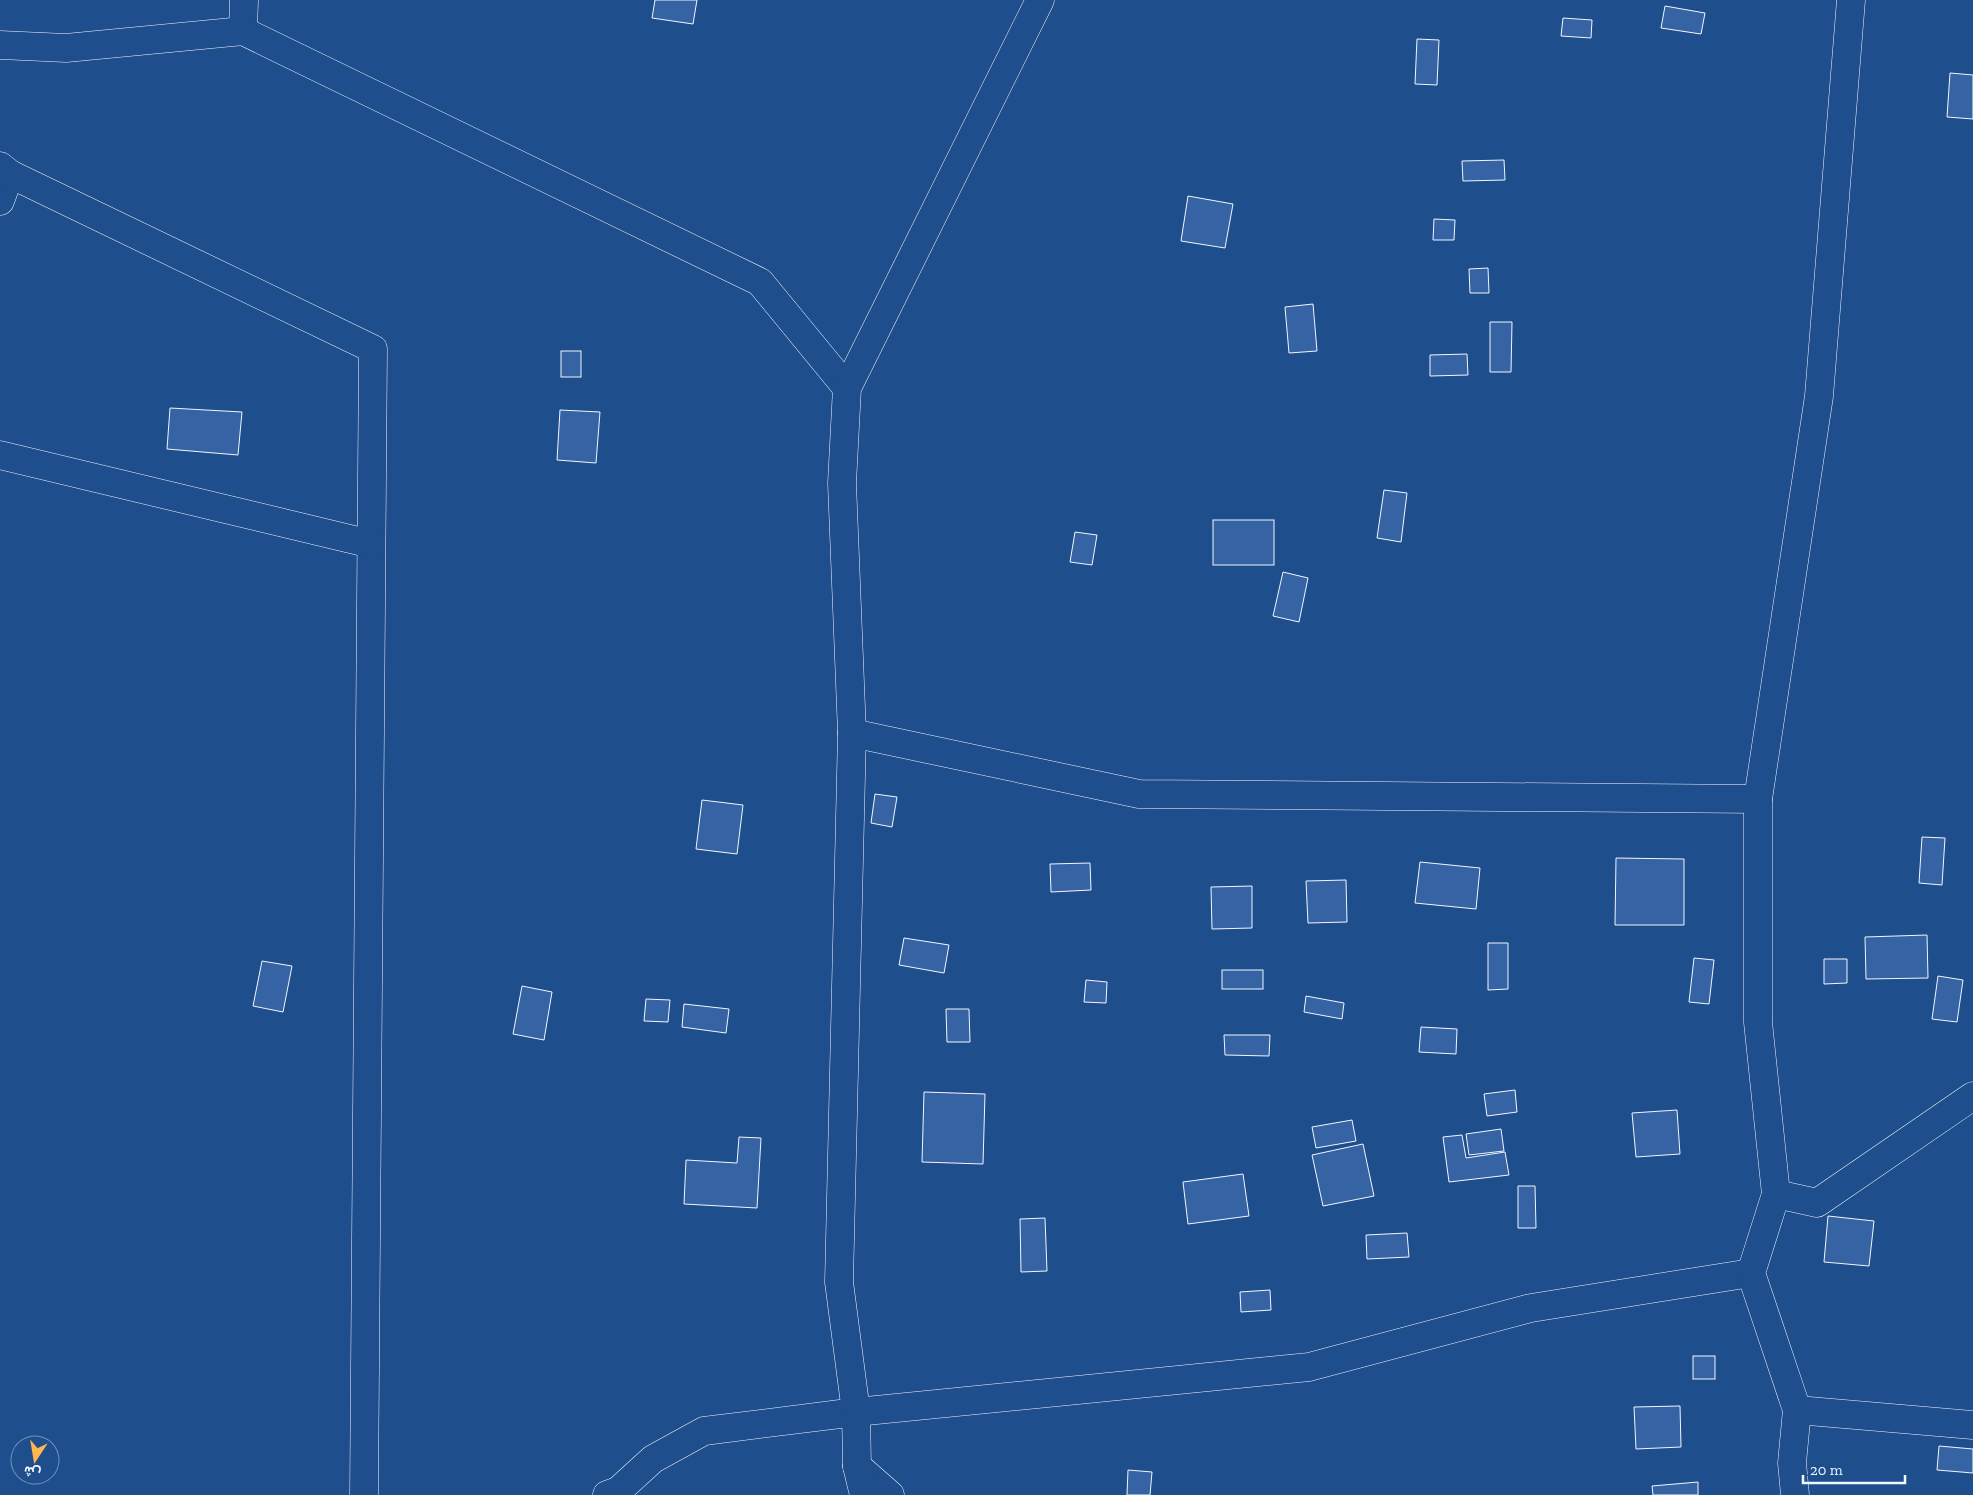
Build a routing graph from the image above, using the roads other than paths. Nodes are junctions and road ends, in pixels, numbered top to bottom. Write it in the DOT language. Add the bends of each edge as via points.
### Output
graph roads {
  1 [pos="244,0"];
  2 [pos="1040,0"];
  3 [pos="1851,0"];
  4 [pos="243,31"];
  5 [pos="0,45"];
  6 [pos="5,170"];
  7 [pos="0,201"];
  8 [pos="847,388"];
  9 [pos="0,455"];
  10 [pos="371,544"];
  11 [pos="852,733"];
  12 [pos="1758,799"];
  13 [pos="1973,1096"];
  14 [pos="1776,1194"];
  15 [pos="1750,1273"];
  16 [pos="1797,1410"];
  17 [pos="856,1412"];
  18 [pos="1973,1426"];
  19 [pos="857,1466"];
  20 [pos="613,1494"];
  21 [pos="364,1495"];
  22 [pos="864,1495"];
  23 [pos="890,1495"];
  24 [pos="1795,1495"];
  1 -- 4 [label="street"];
  2 -- 8 [label="street"];
  3 -- 12 [label="street" via="1819,396"];
  4 -- 5 [label="street" via="66,48"];
  4 -- 8 [label="street" via="760,282"];
  6 -- 7 [label="street"];
  6 -- 10 [label="street" via="373,349"];
  8 -- 11 [label="street" via="842,483"];
  9 -- 10 [label="street"];
  10 -- 21 [label="street"];
  11 -- 12 [label="street" via="1139,794"];
  11 -- 17 [label="street" via="839,1282"];
  12 -- 14 [label="street" via="1758,1022"];
  13 -- 14 [label="street" via="1817,1203"];
  14 -- 15 [label="street"];
  15 -- 16 [label="street"];
  15 -- 17 [label="street" via="1531,1308 1309,1366"];
  16 -- 18 [label="street"];
  16 -- 24 [label="street" via="1792,1463"];
  17 -- 19 [label="street"];
  17 -- 20 [label="street" via="704,1431 652,1459"];
  19 -- 22 [label="street"];
  19 -- 23 [label="street"];
}
